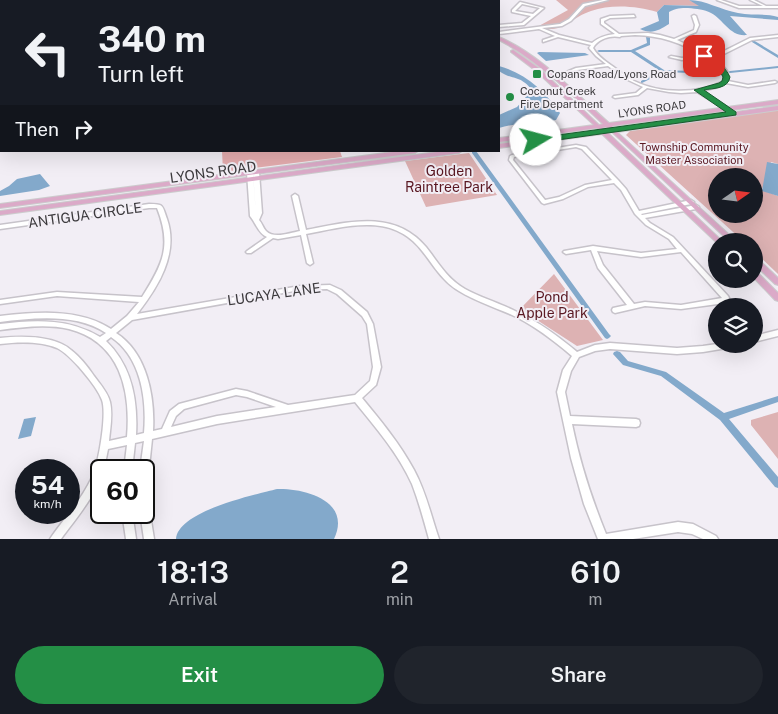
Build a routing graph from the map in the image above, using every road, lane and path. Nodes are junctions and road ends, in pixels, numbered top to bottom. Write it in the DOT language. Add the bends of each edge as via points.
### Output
graph roads {
  1 [pos="606,0"];
  2 [pos="718,0"];
  3 [pos="751,0"];
  4 [pos="768,7"];
  5 [pos="778,7"];
  6 [pos="534,15"];
  7 [pos="634,16"];
  8 [pos="694,16"];
  9 [pos="500,26"];
  10 [pos="523,28"];
  11 [pos="542,29"];
  12 [pos="500,32"];
  13 [pos="558,36"];
  14 [pos="620,36"];
  15 [pos="778,36"];
  16 [pos="500,39"];
  17 [pos="676,39"];
  18 [pos="544,41"];
  19 [pos="500,44"];
  20 [pos="592,44"];
  21 [pos="730,50"];
  22 [pos="739,54"];
  23 [pos="704,56"];
  24 [pos="671,57"];
  25 [pos="610,66"];
  26 [pos="566,73"];
  27 [pos="726,82"];
  28 [pos="775,82"];
  29 [pos="646,87"];
  30 [pos="695,90"];
  31 [pos="615,97"];
  32 [pos="778,102"];
  33 [pos="778,108"];
  34 [pos="727,112"];
  35 [pos="608,125"];
  36 [pos="600,129"];
  37 [pos="614,130"];
  38 [pos="500,140"];
  39 [pos="500,146"];
  40 [pos="435,152"];
  41 [pos="411,153"];
  42 [pos="253,176"];
  43 [pos="616,181"];
  44 [pos="295,196"];
  45 [pos="544,202"];
  46 [pos="693,204"];
  47 [pos="0,206"];
  48 [pos="682,207"];
  49 [pos="543,209"];
  50 [pos="0,213"];
  51 [pos="639,215"];
  52 [pos="0,227"];
  53 [pos="304,233"];
  54 [pos="710,233"];
  55 [pos="724,233"];
  56 [pos="271,237"];
  57 [pos="593,248"];
  58 [pos="682,250"];
  59 [pos="248,252"];
  60 [pos="566,252"];
  61 [pos="310,263"];
  62 [pos="763,268"];
  63 [pos="778,282"];
  64 [pos="763,283"];
  65 [pos="778,298"];
  66 [pos="144,300"];
  67 [pos="0,304"];
  68 [pos="632,306"];
  69 [pos="615,310"];
  70 [pos="129,318"];
  71 [pos="0,319"];
  72 [pos="0,327"];
  73 [pos="114,333"];
  74 [pos="778,333"];
  75 [pos="763,337"];
  76 [pos="0,341"];
  77 [pos="103,341"];
  78 [pos="708,348"];
  79 [pos="576,355"];
  80 [pos="357,398"];
  81 [pos="287,408"];
  82 [pos="568,420"];
  83 [pos="636,423"];
  84 [pos="165,432"];
  85 [pos="147,436"];
  86 [pos="131,439"];
  87 [pos="104,446"];
  88 [pos="129,459"];
  89 [pos="145,459"];
  90 [pos="129,524"];
  91 [pos="147,524"];
  92 [pos="55,539"];
  93 [pos="131,539"];
  94 [pos="149,539"];
  95 [pos="434,539"];
  96 [pos="603,539"];
  97 [pos="713,539"];
  1 -- 11 [label="street" via="584,5 567,23"];
  2 -- 4 [label="street" via="739,7"];
  3 -- 4 [label="street"];
  4 -- 5 [label="street"];
  6 -- 6 [label="street" via="542,7 523,3 513,11"];
  6 -- 10 [label="street"];
  7 -- 14 [label="street" via="602,20"];
  8 -- 17 [label="street" via="696,31"];
  9 -- 10 [label="street"];
  10 -- 11 [label="street"];
  10 -- 12 [label="street"];
  11 -- 13 [label="street"];
  13 -- 18 [label="street"];
  13 -- 20 [label="street"];
  14 -- 17 [label="street" via="648,34"];
  14 -- 20 [label="street"];
  15 -- 21 [label="street" via="751,39"];
  16 -- 35 [label="main road" via="534,59"];
  17 -- 23 [label="street"];
  19 -- 36 [label="main road" via="534,67"];
  20 -- 25 [label="street" via="593,52"];
  21 -- 22 [label="street"];
  21 -- 23 [label="street"];
  23 -- 24 [label="street"];
  23 -- 27 [label="street" via="721,66 726,72"];
  25 -- 26 [label="street"];
  25 -- 29 [label="street"];
  27 -- 28 [label="street" via="748,86"];
  27 -- 30 [label="street"];
  29 -- 30 [label="street" via="664,91"];
  29 -- 31 [label="street" via="636,94"];
  30 -- 34 [label="street"];
  32 -- 34 [label="main road, LYONS ROAD"];
  33 -- 34 [label="main road, LYONS ROAD"];
  34 -- 35 [label="main road, LYONS ROAD"];
  34 -- 37 [label="main road, LYONS ROAD"];
  35 -- 36 [label="main road, LYONS ROAD"];
  35 -- 37 [label="main road"];
  36 -- 37 [label="main road, LYONS ROAD"];
  36 -- 38 [label="main road, LYONS ROAD"];
  36 -- 39 [label="main road, LYONS ROAD"];
  36 -- 48 [label="main road"];
  37 -- 46 [label="main road"];
  40 -- 41 [label="main road, LYONS ROAD"];
  41 -- 42 [label="main road, LYONS ROAD"];
  42 -- 47 [label="main road, LYONS ROAD"];
  42 -- 50 [label="main road, LYONS ROAD"];
  42 -- 56 [label="street" via="253,216 262,232"];
  43 -- 45 [label="street" via="587,186"];
  43 -- 45 [label="street" via="580,146 515,154 511,160"];
  43 -- 51 [label="street"];
  44 -- 53 [label="street"];
  45 -- 49 [label="street"];
  46 -- 48 [label="street"];
  46 -- 55 [label="main road"];
  48 -- 51 [label="street"];
  48 -- 54 [label="main road"];
  51 -- 58 [label="street"];
  52 -- 66 [label="street, ANTIGUA CIRCLE" via="159,206 169,243 162,271"];
  53 -- 56 [label="street"];
  53 -- 61 [label="street"];
  53 -- 79 [label="street" via="371,223 383,223 405,232 424,247 437,268 456,286 538,326"];
  56 -- 59 [label="street"];
  57 -- 58 [label="street" via="641,254"];
  57 -- 60 [label="street"];
  57 -- 68 [label="street" via="600,266"];
  58 -- 68 [label="street" via="726,298 698,306"];
  62 -- 63 [label="main road"];
  64 -- 65 [label="main road"];
  66 -- 67 [label="street" via="57,294"];
  66 -- 70 [label="street, ANTIGUA CIRCLE"];
  68 -- 69 [label="street"];
  70 -- 73 [label="street, ANTIGUA CIRCLE"];
  70 -- 80 [label="street, LUCAYA LANE" via="300,288 328,287 365,314 370,324 377,367 374,383"];
  71 -- 73 [label="street" via="25,315 64,316"];
  72 -- 77 [label="street" via="59,324 79,329"];
  73 -- 77 [label="street, ANTIGUA CIRCLE"];
  73 -- 85 [label="street" via="137,359 149,413"];
  74 -- 75 [label="street"];
  76 -- 87 [label="street" via="51,344 77,358 106,400"];
  77 -- 86 [label="street" via="127,378 132,406"];
  78 -- 79 [label="street" via="677,351 610,346"];
  79 -- 82 [label="street" via="567,370 561,392"];
  80 -- 81 [label="street"];
  80 -- 95 [label="street" via="411,472"];
  81 -- 84 [label="street"];
  81 -- 84 [label="street" via="247,394 230,394 176,410"];
  82 -- 83 [label="street"];
  82 -- 96 [label="street" via="575,458"];
  84 -- 85 [label="street"];
  85 -- 86 [label="street"];
  85 -- 89 [label="street"];
  86 -- 87 [label="street"];
  86 -- 88 [label="street"];
  87 -- 92 [label="street" via="88,493"];
  90 -- 93 [label="street"];
  91 -- 94 [label="street"];
  96 -- 97 [label="street" via="678,527 693,529"];
}
